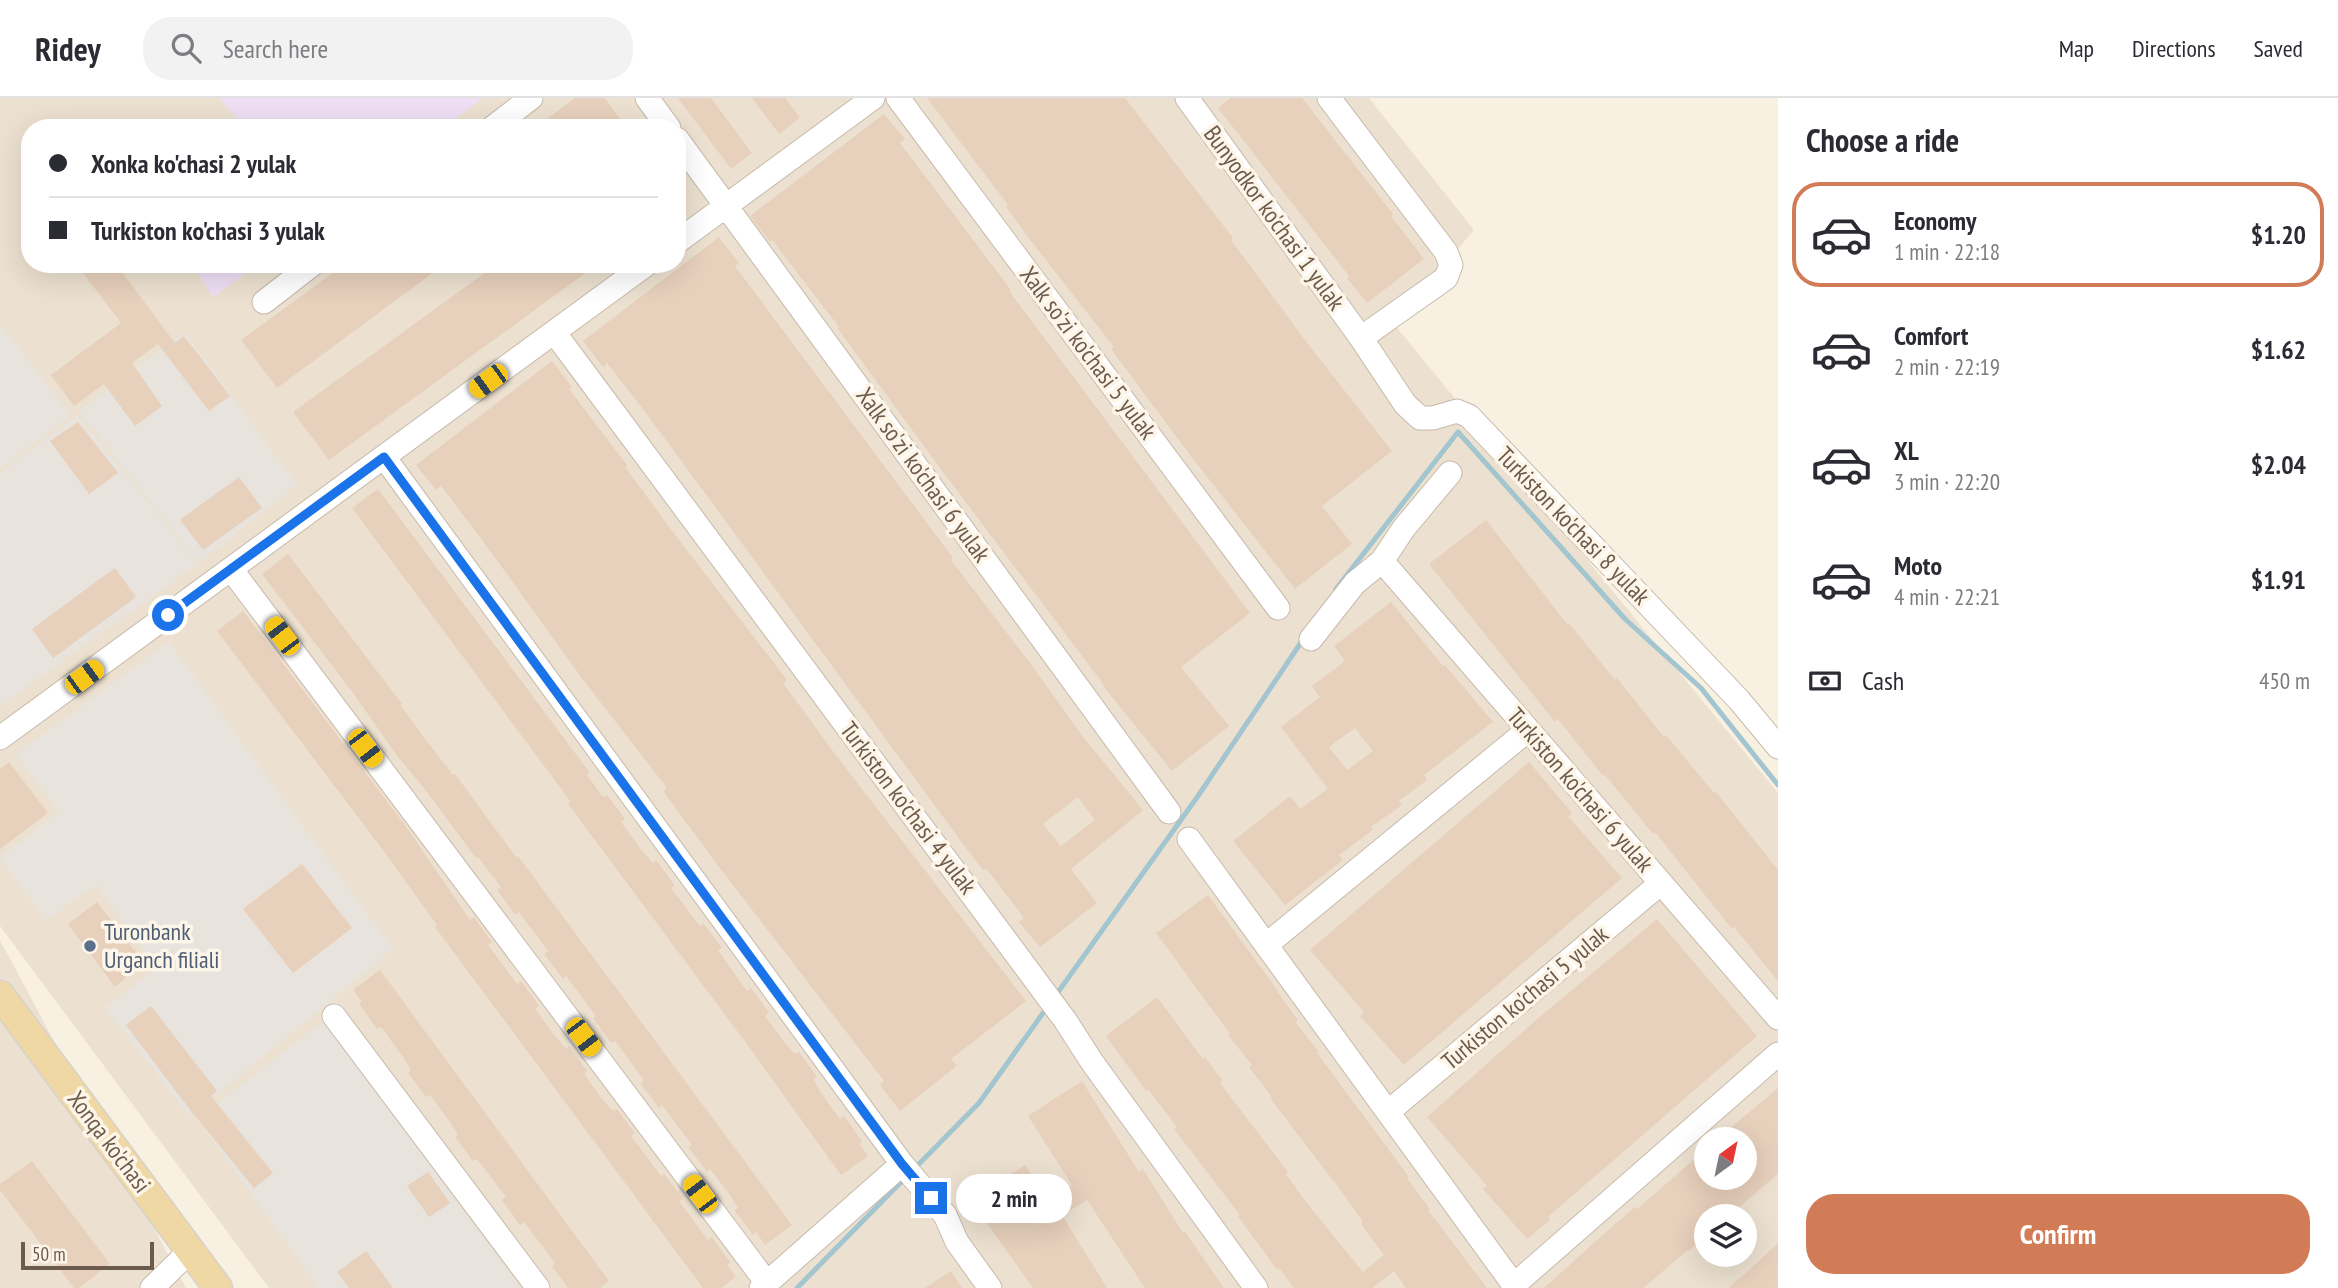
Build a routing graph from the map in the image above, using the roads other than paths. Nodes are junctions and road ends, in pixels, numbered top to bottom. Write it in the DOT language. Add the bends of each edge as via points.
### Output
graph roads {
  1 [pos="531,98"];
  2 [pos="647,98"];
  3 [pos="873,98"];
  4 [pos="898,98"];
  5 [pos="1187,98"];
  6 [pos="1329,98"];
  7 [pos="504,119"];
  8 [pos="662,119"];
  9 [pos="686,151"];
  10 [pos="727,206"];
  11 [pos="686,236"];
  12 [pos="301,273"];
  13 [pos="635,273"];
  14 [pos="264,302"];
  15 [pos="554,332"];
  16 [pos="1361,338"];
  17 [pos="384,457"];
  18 [pos="1451,473"];
  19 [pos="1382,561"];
  20 [pos="231,569"];
  21 [pos="1278,608"];
  22 [pos="1311,639"];
  23 [pos="1528,730"];
  24 [pos="0,738"];
  25 [pos="1778,747"];
  26 [pos="1169,812"];
  27 [pos="1189,839"];
  28 [pos="1661,883"];
  29 [pos="1266,945"];
  30 [pos="0,995"];
  31 [pos="334,1016"];
  32 [pos="1778,1018"];
  33 [pos="1778,1054"];
  34 [pos="1388,1112"];
  35 [pos="902,1164"];
  36 [pos="190,1251"];
  37 [pos="764,1285"];
  38 [pos="1515,1286"];
  39 [pos="152,1288"];
  40 [pos="218,1288"];
  41 [pos="538,1288"];
  42 [pos="990,1288"];
  43 [pos="1256,1288"];
  1 -- 7 [label="street"];
  2 -- 8 [label="street"];
  3 -- 10 [label="street"];
  4 -- 21 [label="street, Xalk so'zi ko'chasi 5 yulak"];
  5 -- 16 [label="street, Bunyodkor ko'chasi 1 yulak"];
  6 -- 16 [label="street" via="1446,252 1451,265 1446,278"];
  9 -- 10 [label="street, Xalk so'zi ko'chasi 6 yulak"];
  10 -- 11 [label="street"];
  10 -- 26 [label="street, Xalk so'zi ko'chasi 6 yulak"];
  12 -- 14 [label="street"];
  13 -- 15 [label="street"];
  15 -- 17 [label="street"];
  15 -- 43 [label="street, Turkiston ko'chasi 4 yulak" via="1065,1020"];
  16 -- 25 [label="street, Turkiston ko'chasi 8 yulak" via="1405,404 1420,418 1457,411 1469,416 1739,699"];
  17 -- 20 [label="street"];
  17 -- 35 [label="street"];
  18 -- 19 [label="street"];
  19 -- 22 [label="street" via="1355,583"];
  19 -- 23 [label="street, Turkiston ko'chasi 6 yulak"];
  20 -- 24 [label="street"];
  20 -- 37 [label="street"];
  23 -- 28 [label="street, Turkiston ko'chasi 6 yulak"];
  23 -- 29 [label="street"];
  27 -- 29 [label="street"];
  28 -- 32 [label="street, Turkiston ko'chasi 6 yulak"];
  28 -- 34 [label="street, Turkiston ko'chasi 5 yulak"];
  29 -- 34 [label="street"];
  30 -- 36 [label="main road, Xonqa ko'chasi"];
  31 -- 41 [label="street"];
  33 -- 38 [label="street"];
  34 -- 38 [label="street"];
  35 -- 37 [label="street"];
  35 -- 42 [label="street" via="945,1215 957,1242"];
  36 -- 39 [label="street"];
  36 -- 40 [label="main road, Xonqa ko'chasi"];
}
